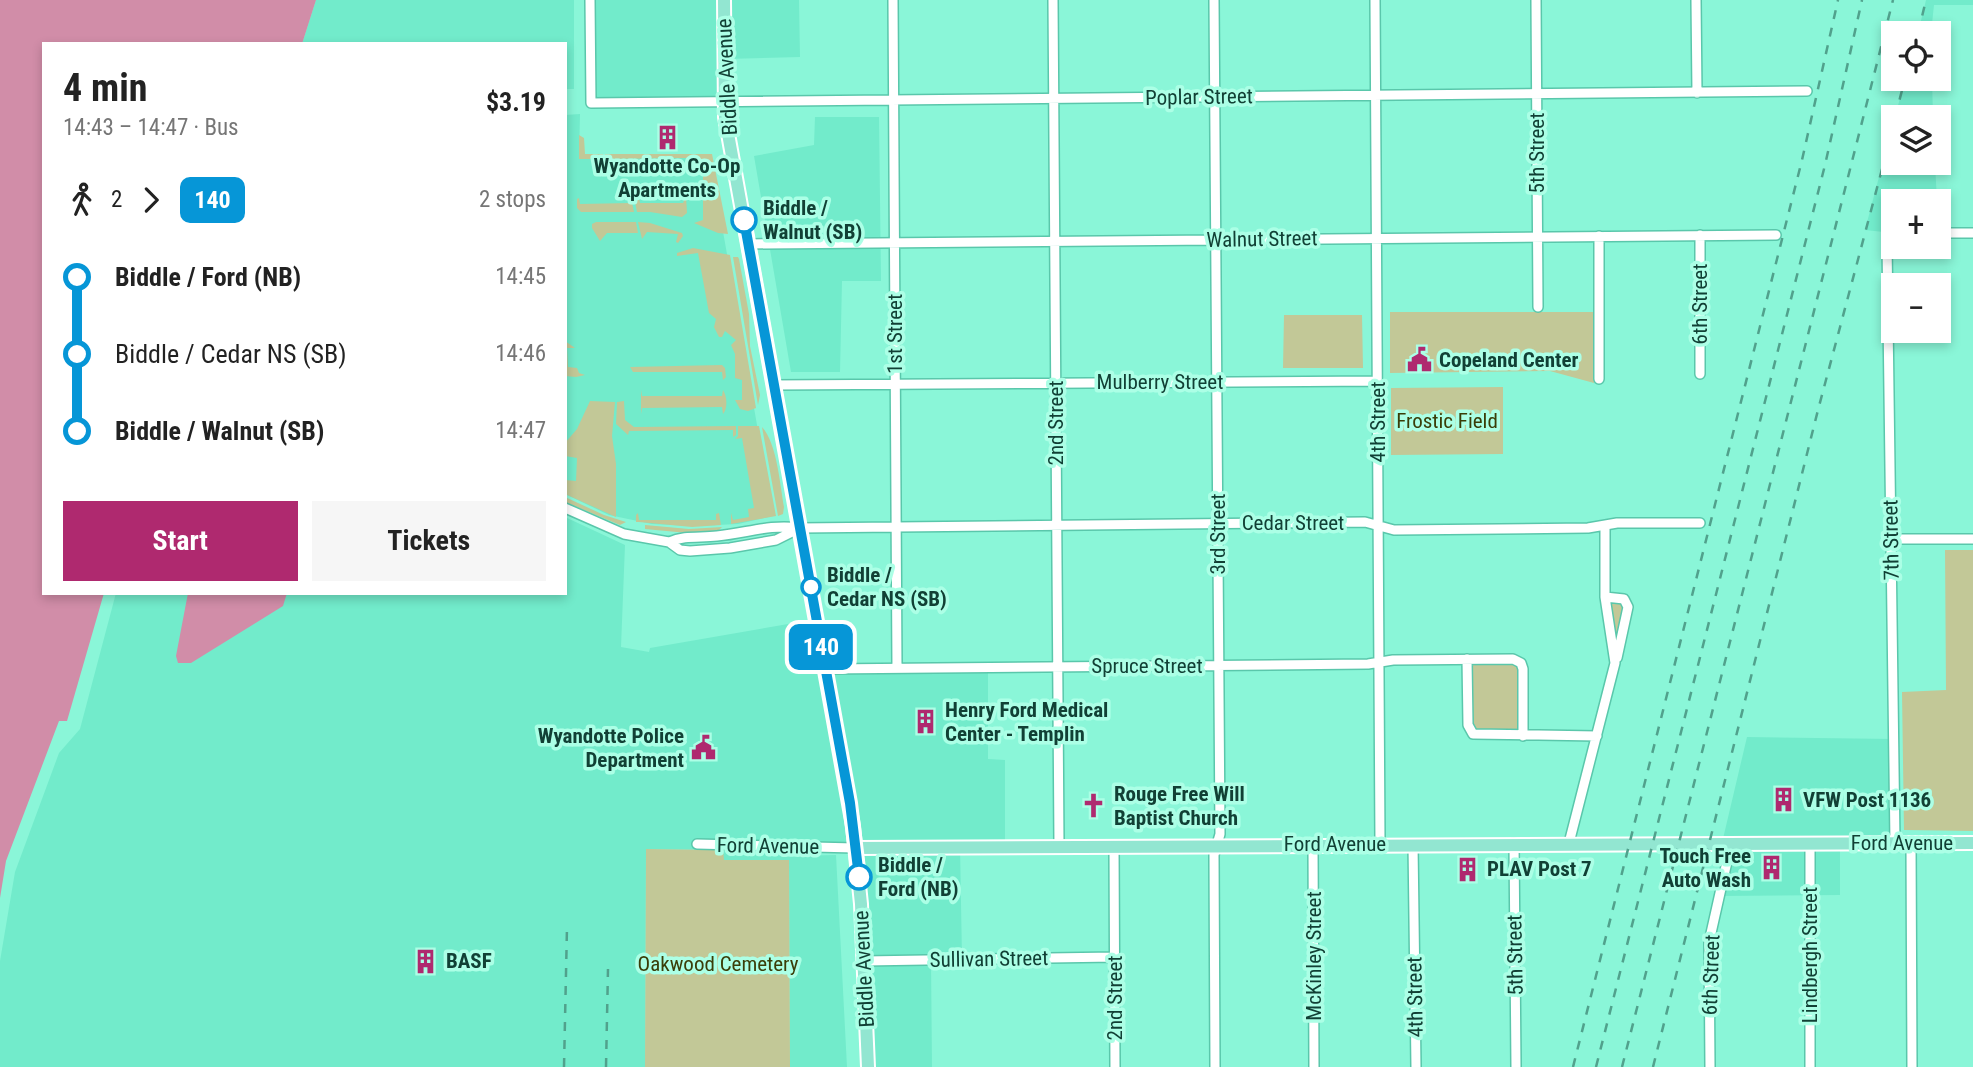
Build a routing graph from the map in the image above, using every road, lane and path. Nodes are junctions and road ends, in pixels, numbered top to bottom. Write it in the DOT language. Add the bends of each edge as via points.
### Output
graph roads {
  1 [pos="590,0"];
  2 [pos="724,0"];
  3 [pos="893,0"];
  4 [pos="1054,0"];
  5 [pos="1214,0"];
  6 [pos="1375,0"];
  7 [pos="1536,0"];
  8 [pos="1696,0"];
  9 [pos="1807,92"];
  10 [pos="1697,93"];
  11 [pos="1536,94"];
  12 [pos="1376,96"];
  13 [pos="1215,97"];
  14 [pos="1054,99"];
  15 [pos="893,100"];
  16 [pos="725,102"];
  17 [pos="1951,233"];
  18 [pos="1973,233"];
  19 [pos="1700,235"];
  20 [pos="1776,235"];
  21 [pos="1537,236"];
  22 [pos="1599,236"];
  23 [pos="1376,238"];
  24 [pos="1216,239"];
  25 [pos="1055,240"];
  26 [pos="894,242"];
  27 [pos="748,244"];
  28 [pos="1886,259"];
  29 [pos="1538,307"];
  30 [pos="1700,374"];
  31 [pos="1599,379"];
  32 [pos="1377,381"];
  33 [pos="1216,382"];
  34 [pos="1056,383"];
  35 [pos="895,384"];
  36 [pos="774,385"];
  37 [pos="567,509"];
  38 [pos="1218,523"];
  39 [pos="1700,523"];
  40 [pos="1057,525"];
  41 [pos="1605,525"];
  42 [pos="896,526"];
  43 [pos="1378,526"];
  44 [pos="800,528"];
  45 [pos="1891,539"];
  46 [pos="1973,539"];
  47 [pos="668,542"];
  48 [pos="1605,597"];
  49 [pos="1468,659"];
  50 [pos="1379,662"];
  51 [pos="1615,663"];
  52 [pos="1218,666"];
  53 [pos="1058,667"];
  54 [pos="897,668"];
  55 [pos="825,669"];
  56 [pos="1523,736"];
  57 [pos="1597,736"];
  58 [pos="1514,843"];
  59 [pos="1569,843"];
  60 [pos="1810,843"];
  61 [pos="1895,843"];
  62 [pos="1911,843"];
  63 [pos="1973,843"];
  64 [pos="697,844"];
  65 [pos="1313,844"];
  66 [pos="1380,844"];
  67 [pos="1413,844"];
  68 [pos="1731,844"];
  69 [pos="1059,845"];
  70 [pos="1114,845"];
  71 [pos="1217,845"];
  72 [pos="855,848"];
  73 [pos="1115,957"];
  74 [pos="864,961"];
  75 [pos="869,1067"];
  76 [pos="1115,1067"];
  77 [pos="1216,1067"];
  78 [pos="1314,1067"];
  79 [pos="1416,1067"];
  80 [pos="1516,1067"];
  81 [pos="1710,1067"];
  82 [pos="1810,1067"];
  83 [pos="1912,1067"];
  1 -- 16 [label="street, Poplar Street" via="591,103"];
  2 -- 16 [label="main road, Biddle Avenue"];
  3 -- 15 [label="street, 1st Street"];
  4 -- 14 [label="street, 2nd Street"];
  5 -- 13 [label="street, 3rd Street"];
  6 -- 12 [label="street, 4th Street"];
  7 -- 11 [label="street, 5th Street"];
  8 -- 10 [label="street"];
  9 -- 10 [label="street, Poplar Street"];
  10 -- 11 [label="street, Poplar Street"];
  11 -- 12 [label="street, Poplar Street"];
  11 -- 21 [label="street, 5th Street"];
  12 -- 13 [label="street, Poplar Street"];
  12 -- 23 [label="street, 4th Street"];
  13 -- 14 [label="street, Poplar Street"];
  13 -- 24 [label="street, 3rd Street"];
  14 -- 15 [label="street, Poplar Street"];
  14 -- 25 [label="street, 2nd Street"];
  15 -- 16 [label="street, Poplar Street"];
  15 -- 26 [label="street, 1st Street"];
  16 -- 27 [label="main road, Biddle Avenue"];
  17 -- 18 [label="street"];
  19 -- 20 [label="street, Walnut Street"];
  19 -- 22 [label="street, Walnut Street"];
  19 -- 30 [label="street, 6th Street"];
  21 -- 22 [label="street, Walnut Street"];
  21 -- 23 [label="street, Walnut Street"];
  21 -- 29 [label="street, 5th Street"];
  22 -- 31 [label="street"];
  23 -- 24 [label="street, Walnut Street"];
  23 -- 32 [label="street, 4th Street"];
  24 -- 25 [label="street, Walnut Street"];
  24 -- 33 [label="street, 3rd Street"];
  25 -- 26 [label="street, Walnut Street"];
  25 -- 34 [label="street, 2nd Street"];
  26 -- 27 [label="street, Walnut Street"];
  26 -- 35 [label="street, 1st Street"];
  27 -- 36 [label="main road, Biddle Avenue"];
  28 -- 45 [label="street, 7th Street"];
  32 -- 33 [label="street, Mulberry Street"];
  32 -- 43 [label="street, 4th Street"];
  33 -- 34 [label="street, Mulberry Street"];
  33 -- 38 [label="street, 3rd Street"];
  34 -- 35 [label="street, Mulberry Street"];
  34 -- 40 [label="street, 2nd Street"];
  35 -- 36 [label="street, Mulberry Street"];
  35 -- 42 [label="street, 1st Street"];
  36 -- 44 [label="main road, Biddle Avenue"];
  37 -- 47 [label="street" via="624,534"];
  38 -- 40 [label="street, Cedar Street"];
  38 -- 43 [label="street, Cedar Street" via="1365,522"];
  38 -- 52 [label="street, 3rd Street"];
  39 -- 41 [label="street, Cedar Street"];
  40 -- 42 [label="street, Cedar Street"];
  40 -- 53 [label="street, 2nd Street"];
  41 -- 43 [label="street, Cedar Street" via="1394,530"];
  41 -- 48 [label="street"];
  42 -- 44 [label="street, Cedar Street"];
  42 -- 54 [label="street, 1st Street"];
  43 -- 50 [label="street, 4th Street"];
  44 -- 47 [label="street, Cedar Street" via="778,525"];
  44 -- 47 [label="street" via="776,540 710,550 680,550"];
  44 -- 55 [label="main road, Biddle Avenue"];
  45 -- 46 [label="street"];
  45 -- 61 [label="street, 7th Street"];
  48 -- 51 [label="street"];
  48 -- 51 [label="street" via="1624,599 1628,607"];
  49 -- 50 [label="street, Spruce Street"];
  49 -- 56 [label="street" via="1470,731 1478,736"];
  49 -- 56 [label="street, Spruce Street" via="1521,663"];
  50 -- 52 [label="street, Spruce Street"];
  50 -- 66 [label="street, 4th Street"];
  51 -- 57 [label="street"];
  52 -- 53 [label="street, Spruce Street"];
  52 -- 71 [label="street, 3rd Street"];
  53 -- 54 [label="street, Spruce Street"];
  53 -- 69 [label="street, 2nd Street"];
  54 -- 55 [label="street, Spruce Street"];
  55 -- 72 [label="main road, Biddle Avenue"];
  56 -- 57 [label="street"];
  57 -- 59 [label="street"];
  58 -- 59 [label="main road, Ford Avenue"];
  58 -- 67 [label="main road, Ford Avenue"];
  58 -- 80 [label="street, 5th Street"];
  59 -- 68 [label="main road, Ford Avenue"];
  60 -- 61 [label="main road, Ford Avenue"];
  60 -- 68 [label="main road, Ford Avenue"];
  60 -- 82 [label="street, Lindbergh Street"];
  61 -- 62 [label="main road, Ford Avenue"];
  62 -- 63 [label="main road, Ford Avenue"];
  62 -- 83 [label="street"];
  64 -- 72 [label="street, Ford Avenue"];
  65 -- 66 [label="main road, Ford Avenue"];
  65 -- 71 [label="main road, Ford Avenue"];
  65 -- 78 [label="street, McKinley Street"];
  66 -- 67 [label="main road, Ford Avenue"];
  67 -- 79 [label="street, 4th Street"];
  68 -- 81 [label="street, 6th Street" via="1709,942"];
  69 -- 70 [label="main road, Ford Avenue"];
  69 -- 72 [label="main road, Ford Avenue"];
  70 -- 71 [label="main road, Ford Avenue"];
  70 -- 73 [label="street, 2nd Street"];
  71 -- 77 [label="street, 3rd Street" via="1213,901"];
  72 -- 74 [label="main road, Biddle Avenue"];
  73 -- 74 [label="street, Sullivan Street"];
  73 -- 76 [label="street, 2nd Street"];
  74 -- 75 [label="main road, Biddle Avenue"];
}
